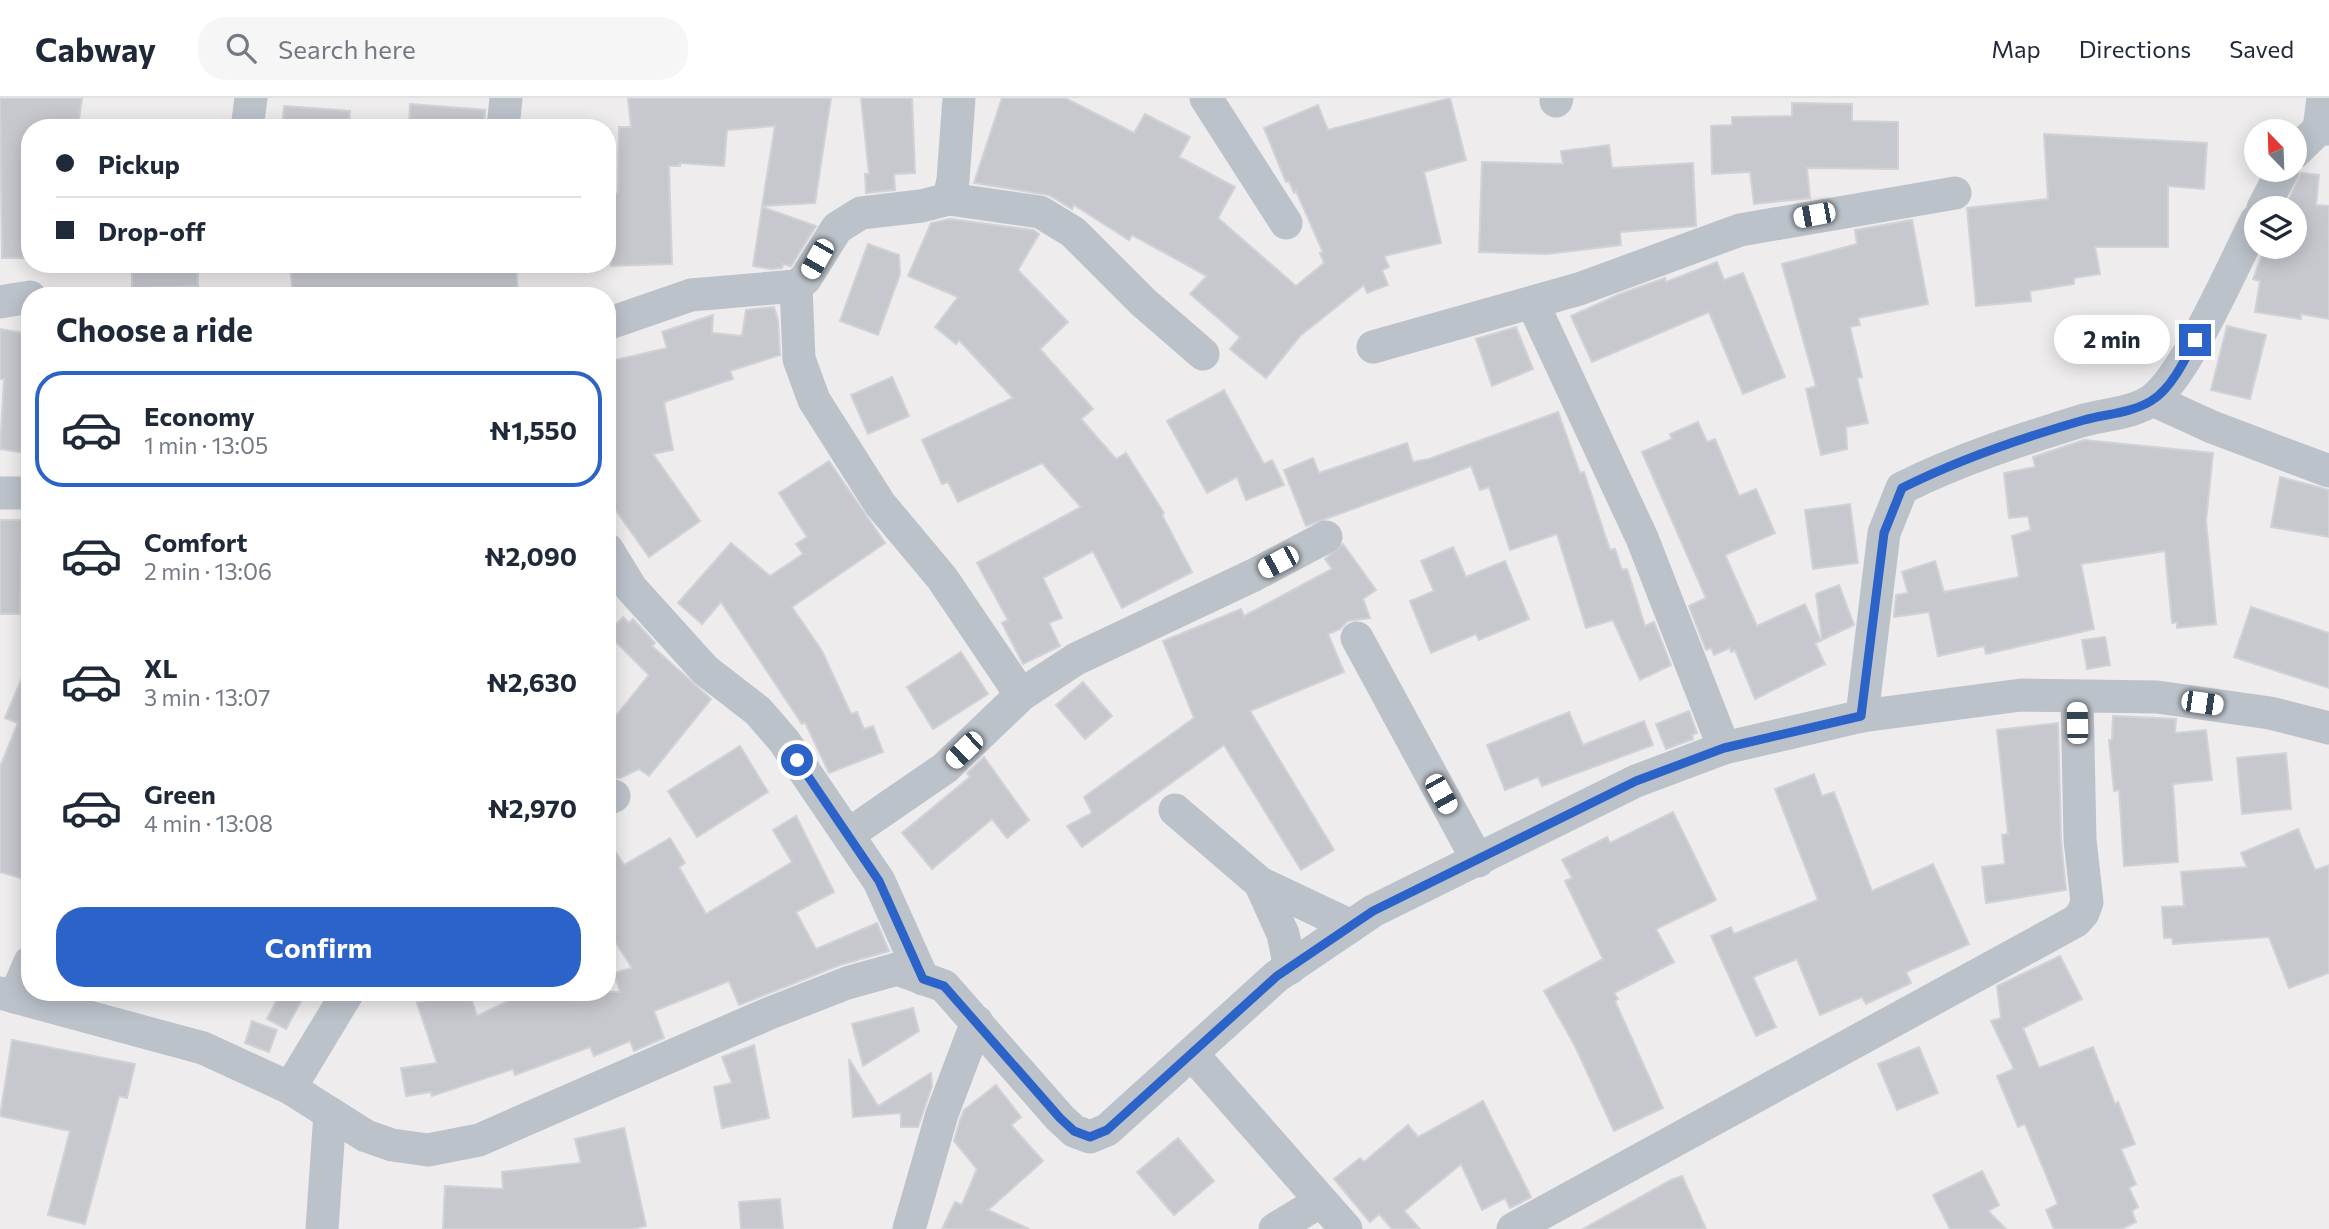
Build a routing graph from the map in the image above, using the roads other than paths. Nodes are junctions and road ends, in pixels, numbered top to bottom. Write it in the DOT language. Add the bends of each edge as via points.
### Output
graph roads {
  1 [pos="251,98"];
  2 [pos="506,98"];
  3 [pos="959,98"];
  4 [pos="1206,98"];
  5 [pos="248,119"];
  6 [pos="504,119"];
  7 [pos="2324,119"];
  8 [pos="2307,138"];
  9 [pos="1955,192"];
  10 [pos="949,199"];
  11 [pos="1286,223"];
  12 [pos="2244,245"];
  13 [pos="796,286"];
  14 [pos="21,298"];
  15 [pos="0,302"];
  16 [pos="1533,304"];
  17 [pos="616,321"];
  18 [pos="1373,347"];
  19 [pos="1203,355"];
  20 [pos="2153,400"];
  21 [pos="2329,471"];
  22 [pos="0,493"];
  23 [pos="21,493"];
  24 [pos="1326,537"];
  25 [pos="616,563"];
  26 [pos="1357,638"];
  27 [pos="1021,695"];
  28 [pos="2077,696"];
  29 [pos="1861,716"];
  30 [pos="2329,729"];
  31 [pos="1724,748"];
  32 [pos="1175,810"];
  33 [pos="849,834"];
  34 [pos="1478,861"];
  35 [pos="1260,883"];
  36 [pos="1351,926"];
  37 [pos="1290,968"];
  38 [pos="21,976"];
  39 [pos="923,979"];
  40 [pos="8,995"];
  41 [pos="30,1001"];
  42 [pos="342,1001"];
  43 [pos="977,1022"];
  44 [pos="1193,1055"];
  45 [pos="289,1088"];
  46 [pos="330,1113"];
  47 [pos="1321,1200"];
  48 [pos="322,1229"];
  49 [pos="909,1229"];
  50 [pos="1275,1229"];
  51 [pos="1346,1229"];
  52 [pos="1513,1229"];
  1 -- 5 [label="street"];
  2 -- 6 [label="street"];
  3 -- 10 [label="street"];
  4 -- 11 [label="street"];
  7 -- 8 [label="street"];
  9 -- 16 [label="street" via="1740,230"];
  10 -- 13 [label="street" via="848,218"];
  10 -- 19 [label="street" via="1040,212 1051,218 1073,232"];
  12 -- 20 [label="street" via="2183,364"];
  13 -- 17 [label="street" via="691,295"];
  13 -- 27 [label="street" via="799,359 814,400 880,504 942,578"];
  14 -- 15 [label="street"];
  16 -- 18 [label="street"];
  16 -- 31 [label="street" via="1642,538"];
  20 -- 21 [label="street"];
  20 -- 29 [label="street" via="1953,462 1902,488 1884,533"];
  22 -- 23 [label="street"];
  24 -- 27 [label="street" via="1076,659"];
  25 -- 33 [label="street" via="632,588 705,670 766,719"];
  26 -- 34 [label="street"];
  27 -- 33 [label="street" via="946,768"];
  28 -- 29 [label="street" via="2021,695"];
  28 -- 30 [label="street" via="2157,697 2270,713"];
  28 -- 52 [label="street" via="2080,840 2087,902 2076,921"];
  29 -- 31 [label="street"];
  31 -- 34 [label="street" via="1636,781"];
  32 -- 35 [label="street"];
  33 -- 39 [label="street" via="879,881"];
  34 -- 36 [label="street"];
  35 -- 36 [label="street"];
  35 -- 37 [label="street" via="1283,934"];
  36 -- 37 [label="street"];
  37 -- 44 [label="street"];
  38 -- 40 [label="street"];
  39 -- 43 [label="street" via="944,986"];
  39 -- 46 [label="street" via="897,970 847,983 479,1140 448,1148 393,1145 366,1136"];
  41 -- 45 [label="street" via="203,1048"];
  42 -- 45 [label="street"];
  43 -- 44 [label="street" via="1060,1118 1090,1137 1107,1130"];
  43 -- 49 [label="street" via="942,1114"];
  44 -- 47 [label="street"];
  45 -- 46 [label="street"];
  46 -- 48 [label="street"];
  47 -- 50 [label="street"];
  47 -- 51 [label="street"];
}
